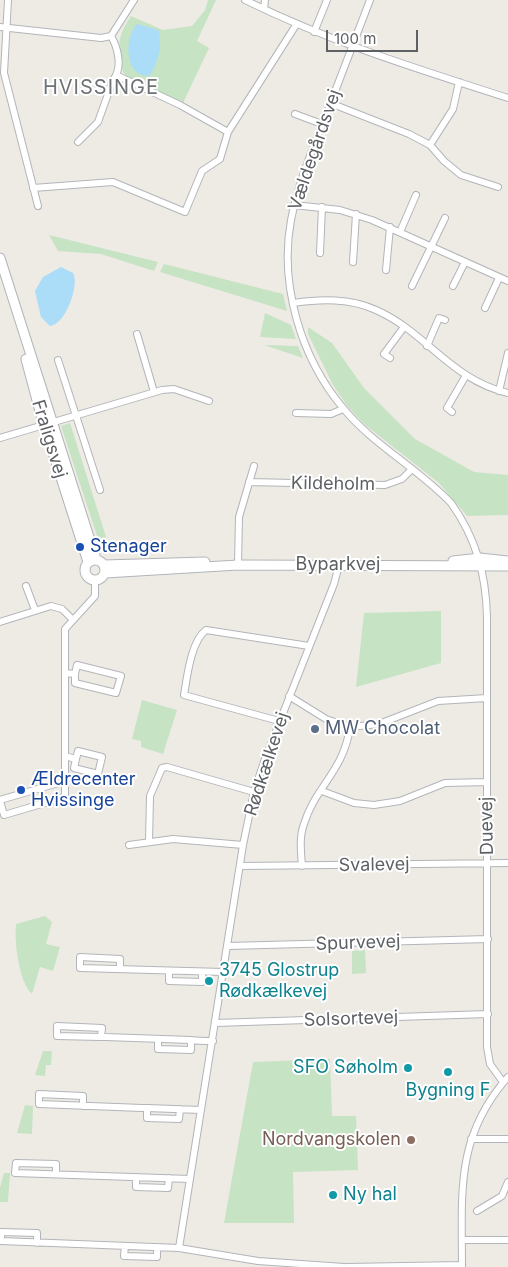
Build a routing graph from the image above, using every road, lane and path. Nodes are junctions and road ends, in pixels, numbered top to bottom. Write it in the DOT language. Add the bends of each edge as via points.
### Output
graph roads {
  1 [pos="8,0"];
  2 [pos="134,0"];
  3 [pos="245,0"];
  4 [pos="265,0"];
  5 [pos="327,0"];
  6 [pos="370,0"];
  7 [pos="264,9"];
  8 [pos="296,25"];
  9 [pos="3,27"];
  10 [pos="314,32"];
  11 [pos="111,36"];
  12 [pos="352,47"];
  13 [pos="116,75"];
  14 [pos="459,82"];
  15 [pos="508,98"];
  16 [pos="330,104"];
  17 [pos="295,114"];
  18 [pos="322,124"];
  19 [pos="228,132"];
  20 [pos="78,142"];
  21 [pos="430,145"];
  22 [pos="498,187"];
  23 [pos="33,188"];
  24 [pos="416,195"];
  25 [pos="294,205"];
  26 [pos="38,206"];
  27 [pos="322,207"];
  28 [pos="356,214"];
  29 [pos="445,218"];
  30 [pos="390,227"];
  31 [pos="400,232"];
  32 [pos="431,247"];
  33 [pos="320,253"];
  34 [pos="0,258"];
  35 [pos="353,262"];
  36 [pos="465,262"];
  37 [pos="386,270"];
  38 [pos="499,278"];
  39 [pos="508,281"];
  40 [pos="412,286"];
  41 [pos="454,286"];
  42 [pos="293,303"];
  43 [pos="485,308"];
  44 [pos="445,320"];
  45 [pos="404,327"];
  46 [pos="137,334"];
  47 [pos="426,346"];
  48 [pos="508,353"];
  49 [pos="390,358"];
  50 [pos="58,360"];
  51 [pos="466,377"];
  52 [pos="499,391"];
  53 [pos="154,392"];
  54 [pos="508,393"];
  55 [pos="209,401"];
  56 [pos="343,408"];
  57 [pos="452,412"];
  58 [pos="296,413"];
  59 [pos="76,416"];
  60 [pos="48,424"];
  61 [pos="0,438"];
  62 [pos="254,466"];
  63 [pos="412,469"];
  64 [pos="249,482"];
  65 [pos="100,490"];
  66 [pos="508,561"];
  67 [pos="481,562"];
  68 [pos="98,565"];
  69 [pos="238,565"];
  70 [pos="339,565"];
  71 [pos="508,566"];
  72 [pos="95,580"];
  73 [pos="26,586"];
  74 [pos="35,610"];
  75 [pos="74,620"];
  76 [pos="0,622"];
  77 [pos="309,646"];
  78 [pos="65,673"];
  79 [pos="75,674"];
  80 [pos="289,696"];
  81 [pos="487,698"];
  82 [pos="279,721"];
  83 [pos="350,727"];
  84 [pos="65,756"];
  85 [pos="76,759"];
  86 [pos="64,781"];
  87 [pos="487,782"];
  88 [pos="322,791"];
  89 [pos="254,792"];
  90 [pos="0,801"];
  91 [pos="149,842"];
  92 [pos="129,845"];
  93 [pos="243,845"];
  94 [pos="508,862"];
  95 [pos="488,863"];
  96 [pos="241,866"];
  97 [pos="302,866"];
  98 [pos="488,939"];
  99 [pos="228,946"];
  100 [pos="120,969"];
  101 [pos="169,970"];
  102 [pos="202,972"];
  103 [pos="224,972"];
  104 [pos="488,1014"];
  105 [pos="215,1023"];
  106 [pos="101,1037"];
  107 [pos="158,1039"];
  108 [pos="191,1040"];
  109 [pos="212,1041"];
  110 [pos="506,1080"];
  111 [pos="83,1106"];
  112 [pos="201,1110"];
  113 [pos="508,1139"];
  114 [pos="471,1140"];
  115 [pos="56,1174"];
  116 [pos="136,1177"];
  117 [pos="169,1178"];
  118 [pos="190,1179"];
  119 [pos="508,1182"];
  120 [pos="477,1211"];
  121 [pos="462,1240"];
  122 [pos="508,1240"];
  123 [pos="37,1242"];
  124 [pos="179,1248"];
  125 [pos="462,1266"];
  126 [pos="346,1267"];
  1 -- 9 [label="street"];
  2 -- 11 [label="street"];
  3 -- 7 [label="street"];
  4 -- 7 [label="street"];
  5 -- 10 [label="street"];
  6 -- 12 [label="street, Vældegårdsvej"];
  7 -- 8 [label="street"];
  8 -- 10 [label="street"];
  8 -- 19 [label="street"];
  9 -- 11 [label="street" via="101,38"];
  9 -- 23 [label="street" via="4,73"];
  10 -- 12 [label="street"];
  11 -- 13 [label="street" via="118,54"];
  12 -- 14 [label="street"];
  12 -- 16 [label="street, Vældegårdsvej"];
  13 -- 19 [label="street"];
  13 -- 20 [label="street" via="98,122"];
  14 -- 15 [label="street"];
  14 -- 21 [label="street" via="453,109"];
  16 -- 18 [label="street, Vældegårdsvej"];
  16 -- 21 [label="street"];
  17 -- 18 [label="street"];
  18 -- 25 [label="street, Vældegårdsvej"];
  19 -- 23 [label="street" via="220,159 202,171 185,212 113,182"];
  21 -- 22 [label="street" via="461,175"];
  23 -- 26 [label="street"];
  24 -- 31 [label="street"];
  25 -- 27 [label="street"];
  25 -- 42 [label="street, Vældegårdsvej" via="288,257"];
  27 -- 28 [label="street"];
  27 -- 33 [label="street"];
  28 -- 30 [label="street"];
  28 -- 35 [label="street"];
  29 -- 32 [label="street"];
  30 -- 31 [label="street"];
  30 -- 37 [label="street"];
  31 -- 32 [label="street"];
  32 -- 36 [label="street"];
  32 -- 40 [label="street"];
  34 -- 60 [label="street, Fraligsvej" via="23,347"];
  36 -- 38 [label="street"];
  36 -- 41 [label="street"];
  38 -- 39 [label="street"];
  38 -- 43 [label="street"];
  42 -- 45 [label="street" via="345,301 376,310"];
  42 -- 56 [label="street, Vældegårdsvej" via="310,356"];
  44 -- 47 [label="street" via="439,318"];
  45 -- 47 [label="street"];
  45 -- 49 [label="street" via="384,354"];
  46 -- 53 [label="street"];
  47 -- 51 [label="street"];
  48 -- 52 [label="street"];
  50 -- 59 [label="street"];
  51 -- 52 [label="street"];
  51 -- 57 [label="street" via="447,408"];
  52 -- 54 [label="street"];
  53 -- 55 [label="street" via="171,389"];
  53 -- 59 [label="street"];
  56 -- 58 [label="street" via="331,414"];
  56 -- 63 [label="street, Vældegårdsvej" via="360,427"];
  59 -- 60 [label="street"];
  59 -- 65 [label="street"];
  60 -- 61 [label="street"];
  60 -- 68 [label="street, Fraligsvej"];
  62 -- 64 [label="street"];
  63 -- 64 [label="street, Kildeholm" via="402,479 385,485"];
  63 -- 67 [label="street, Vældegårdsvej" via="451,502 465,524"];
  64 -- 69 [label="street" via="237,528"];
  66 -- 67 [label="street, Byparkvej"];
  67 -- 70 [label="street, Byparkvej"];
  67 -- 71 [label="street, Byparkvej"];
  67 -- 81 [label="street, Duevej" via="487,603"];
  68 -- 69 [label="street, Byparkvej" via="207,562"];
  68 -- 72 [label="street" via="101,578"];
  68 -- 72 [label="street, Fraligsvej" via="85,568 86,574"];
  69 -- 70 [label="street, Byparkvej"];
  70 -- 77 [label="street, Rødkælkevej"];
  72 -- 75 [label="street" via="95,596"];
  73 -- 74 [label="street"];
  74 -- 75 [label="street" via="57,607"];
  74 -- 76 [label="street"];
  75 -- 78 [label="street" via="65,629"];
  77 -- 80 [label="street, Rødkælkevej"];
  77 -- 82 [label="street" via="206,630 201,634 190,663 184,695"];
  78 -- 79 [label="street"];
  78 -- 84 [label="street"];
  79 -- 79 [label="street" via="75,683 116,693 121,676 77,665"];
  80 -- 82 [label="street, Rødkælkevej"];
  80 -- 83 [label="street" via="326,719"];
  81 -- 83 [label="street" via="438,701 379,724"];
  81 -- 87 [label="street, Duevej"];
  82 -- 89 [label="street, Rødkælkevej"];
  83 -- 88 [label="street" via="340,761"];
  84 -- 85 [label="street"];
  84 -- 86 [label="street"];
  85 -- 85 [label="street" via="74,768 98,774 102,758 78,751"];
  86 -- 90 [label="street"];
  86 -- 90 [label="street" via="65,797 4,815"];
  87 -- 88 [label="street" via="445,783 394,802 374,805 354,803"];
  87 -- 95 [label="street, Duevej"];
  88 -- 97 [label="street" via="302,830"];
  89 -- 91 [label="street" via="162,768 150,796"];
  89 -- 93 [label="street, Rødkælkevej"];
  91 -- 92 [label="street"];
  91 -- 93 [label="street" via="189,839"];
  93 -- 96 [label="street, Rødkælkevej"];
  94 -- 95 [label="street, Svalevej"];
  95 -- 97 [label="street, Svalevej"];
  95 -- 98 [label="street, Duevej"];
  96 -- 97 [label="street, Svalevej"];
  96 -- 99 [label="street, Rødkælkevej"];
  98 -- 99 [label="street, Spurvevej"];
  98 -- 104 [label="street, Duevej"];
  99 -- 103 [label="street, Rødkælkevej"];
  100 -- 100 [label="street" via="120,959 80,957 80,968"];
  100 -- 101 [label="street"];
  101 -- 102 [label="street"];
  101 -- 102 [label="street" via="169,981 202,982"];
  102 -- 103 [label="street"];
  103 -- 105 [label="street, Rødkælkevej"];
  104 -- 105 [label="street, Solsortevej"];
  104 -- 110 [label="street, Duevej" via="488,1056 495,1072"];
  105 -- 109 [label="street, Rødkælkevej"];
  106 -- 106 [label="street" via="102,1028 57,1026 57,1036"];
  106 -- 107 [label="street"];
  107 -- 108 [label="street"];
  107 -- 108 [label="street" via="158,1049 166,1050 191,1050"];
  108 -- 109 [label="street"];
  109 -- 112 [label="street, Rødkælkevej"];
  110 -- 114 [label="street" via="483,1113"];
  111 -- 111 [label="street" via="83,1096 39,1094 38,1104"];
  111 -- 112 [label="street"];
  112 -- 118 [label="street, Rødkælkevej"];
  113 -- 114 [label="street"];
  114 -- 121 [label="street" via="463,1174"];
  115 -- 115 [label="street" via="56,1164 16,1163 15,1173"];
  115 -- 116 [label="street"];
  116 -- 117 [label="street"];
  116 -- 117 [label="street" via="136,1187 168,1188"];
  117 -- 118 [label="street"];
  118 -- 124 [label="street, Rødkælkevej"];
  119 -- 120 [label="street" via="502,1196"];
  121 -- 122 [label="street"];
  121 -- 125 [label="street"];
  123 -- 123 [label="street" via="37,1233 1,1232 1,1241"];
  123 -- 124 [label="street"];
  124 -- 126 [label="street" via="258,1261"];
  125 -- 126 [label="street"];
}
